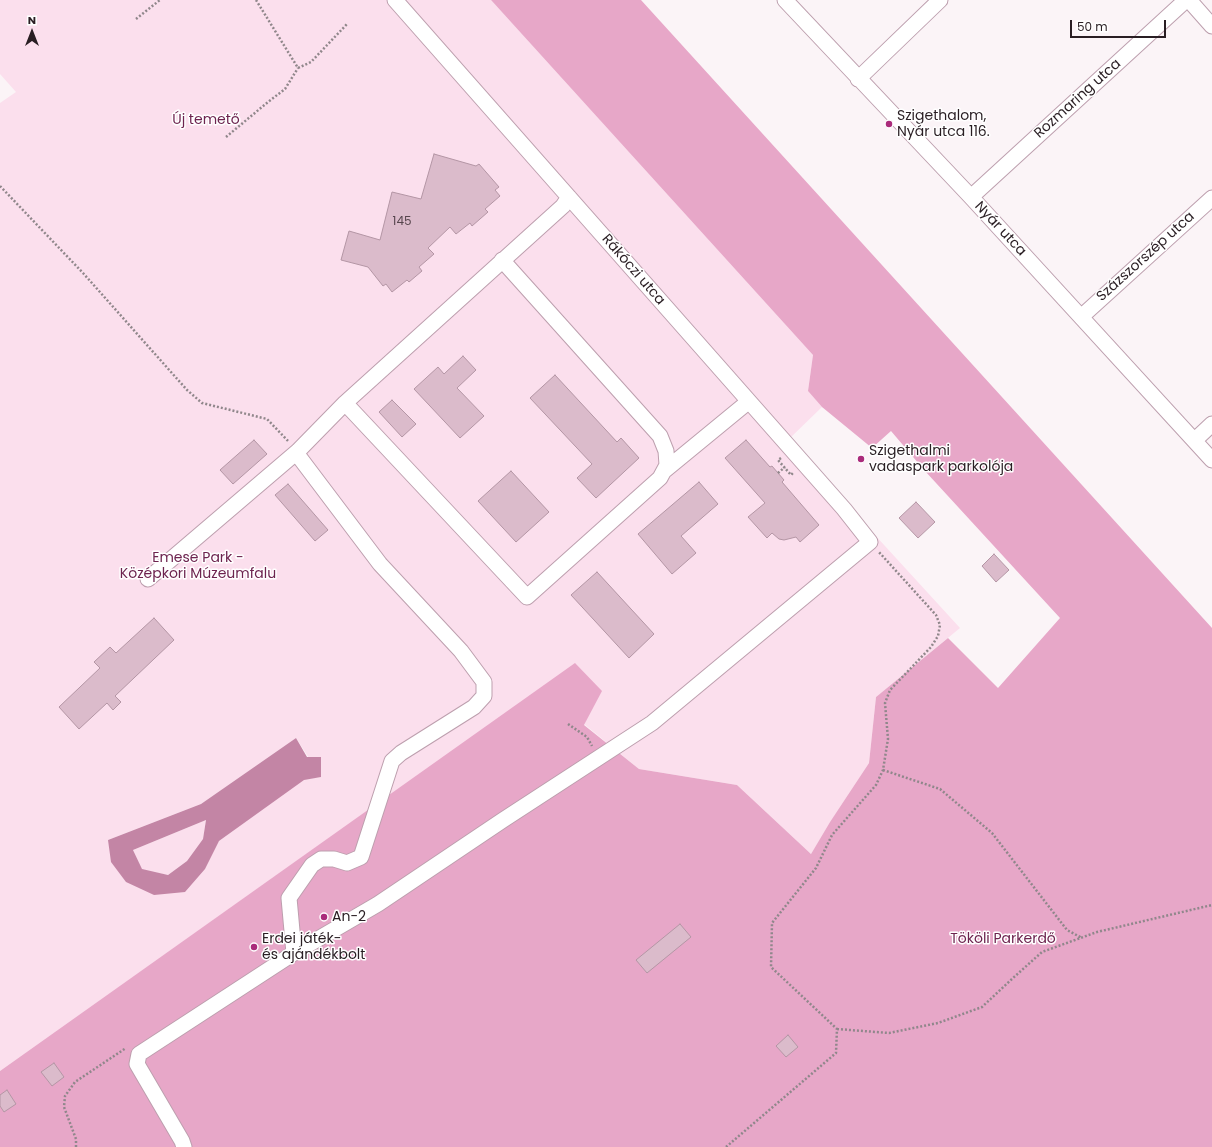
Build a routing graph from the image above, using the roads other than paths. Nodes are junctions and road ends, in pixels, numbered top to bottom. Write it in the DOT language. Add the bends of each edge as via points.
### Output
graph roads {
  1 [pos="395,0"];
  2 [pos="785,0"];
  3 [pos="940,0"];
  4 [pos="1187,0"];
  5 [pos="1212,26"];
  6 [pos="858,79"];
  7 [pos="568,196"];
  8 [pos="970,197"];
  9 [pos="1212,198"];
  10 [pos="502,260"];
  11 [pos="1081,317"];
  12 [pos="748,402"];
  13 [pos="344,403"];
  14 [pos="1212,424"];
  15 [pos="1195,440"];
  16 [pos="299,454"];
  17 [pos="1212,460"];
  18 [pos="664,471"];
  19 [pos="148,579"];
  20 [pos="294,953"];
  21 [pos="184,1147"];
  1 -- 7 [label="street, Rákóczi utca"];
  2 -- 6 [label="street, Nyár utca"];
  3 -- 6 [label="street"];
  4 -- 5 [label="street"];
  4 -- 8 [label="street, Rozmaring utca"];
  6 -- 8 [label="street, Nyár utca"];
  7 -- 10 [label="street" via="563,206"];
  7 -- 12 [label="street, Rákóczi utca"];
  8 -- 11 [label="street, Nyár utca"];
  9 -- 11 [label="street, Százszorszép utca"];
  10 -- 13 [label="street"];
  10 -- 18 [label="street" via="660,436 666,451 667,465"];
  11 -- 15 [label="street, Nyár utca"];
  12 -- 18 [label="street"];
  12 -- 20 [label="street, Rákóczi utca" via="844,509 870,542 652,723 378,904"];
  13 -- 16 [label="street"];
  13 -- 18 [label="street" via="527,597 660,478"];
  14 -- 15 [label="street"];
  15 -- 17 [label="street, Nyár utca"];
  16 -- 19 [label="street"];
  16 -- 20 [label="street" via="380,564 461,651 484,682 484,696 474,707 392,761 361,857 347,863 321,859 312,865 290,898"];
  20 -- 21 [label="street" via="139,1054 137,1064"];
}
